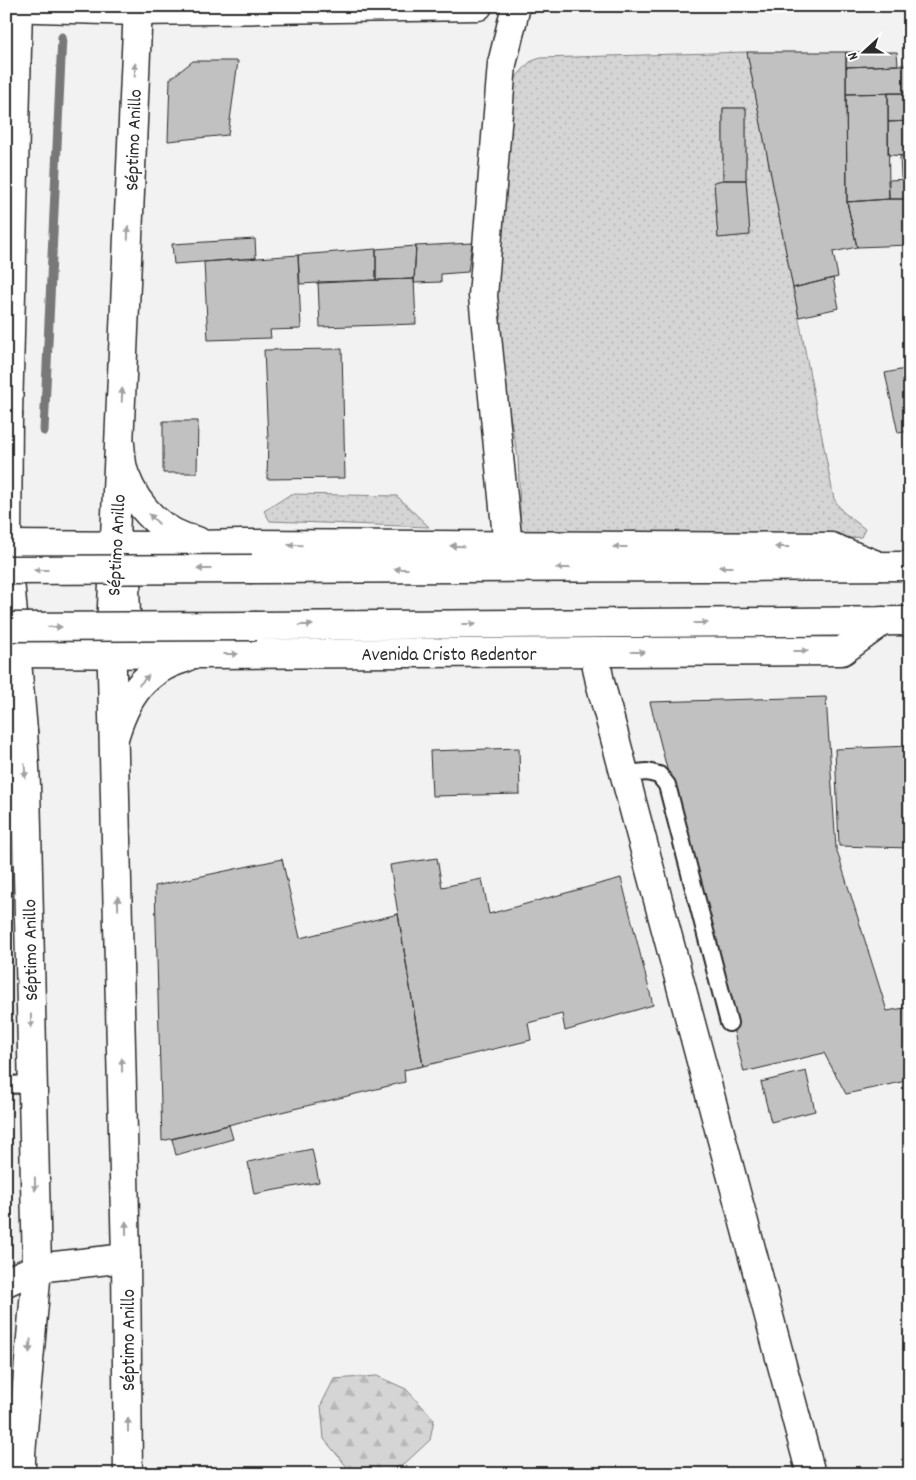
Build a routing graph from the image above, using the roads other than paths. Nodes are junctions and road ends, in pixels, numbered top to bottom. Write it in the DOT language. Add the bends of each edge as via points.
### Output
graph roads {
  1 [pos="478,6"];
  2 [pos="516,6"];
  3 [pos="14,7"];
  4 [pos="138,8"];
  5 [pos="7,417"];
  6 [pos="120,444"];
  7 [pos="7,545"];
  8 [pos="213,545"];
  9 [pos="115,546"];
  10 [pos="154,546"];
  11 [pos="508,547"];
  12 [pos="880,566"];
  13 [pos="910,566"];
  14 [pos="6,570"];
  15 [pos="883,621"];
  16 [pos="910,621"];
  17 [pos="6,627"];
  18 [pos="594,652"];
  19 [pos="11,653"];
  20 [pos="112,654"];
  21 [pos="158,654"];
  22 [pos="196,654"];
  23 [pos="6,708"];
  24 [pos="23,731"];
  25 [pos="114,738"];
  26 [pos="625,774"];
  27 [pos="728,1023"];
  28 [pos="19,1085"];
  29 [pos="126,1258"];
  30 [pos="37,1268"];
  31 [pos="6,1282"];
  32 [pos="22,1474"];
  33 [pos="128,1474"];
  34 [pos="811,1474"];
  1 -- 4 [label="main road"];
  2 -- 11 [label="main road" via="502,64 483,296"];
  3 -- 4 [label="main road"];
  3 -- 5 [label="main road, Séptimo Anillo"];
  6 -- 4 [label="main road, Séptimo Anillo, one-way"];
  5 -- 7 [label="main road, Séptimo Anillo"];
  8 -- 6 [label="main road, one-way" via="184,538 157,523 137,501 124,474"];
  6 -- 9 [label="main road, Séptimo Anillo"];
  7 -- 9 [label="main road"];
  7 -- 19 [label="main road, Séptimo Anillo"];
  8 -- 10 [label="main road"];
  11 -- 8 [label="main road, one-way"];
  9 -- 10 [label="main road"];
  9 -- 20 [label="main road, Séptimo Anillo"];
  10 -- 21 [label="main road" via="135,564 125,588 126,614 137,637"];
  12 -- 11 [label="main road, one-way" via="831,547"];
  12 -- 13 [label="main road"];
  12 -- 14 [label="main road, one-way, bridge"];
  15 -- 16 [label="main road, Avenida Cristo Redentor"];
  17 -- 15 [label="main road, Avenida Cristo Redentor, one-way, bridge"];
  18 -- 15 [label="main road, Avenida Cristo Redentor, one-way" via="842,651"];
  22 -- 18 [label="main road, Avenida Cristo Redentor, one-way"];
  18 -- 26 [label="main road"];
  19 -- 20 [label="main road, Avenida Cristo Redentor"];
  19 -- 24 [label="main road, Séptimo Anillo"];
  20 -- 21 [label="main road, Avenida Cristo Redentor"];
  20 -- 25 [label="main road, Séptimo Anillo"];
  21 -- 22 [label="main road, Avenida Cristo Redentor"];
  25 -- 22 [label="main road, one-way" via="121,714 133,692 151,674 173,661"];
  23 -- 24 [label="main road"];
  24 -- 28 [label="main road, Séptimo Anillo, one-way" via="26,786"];
  29 -- 25 [label="main road, Séptimo Anillo, one-way"];
  26 -- 27 [label="lane" via="647,772 659,775 667,785"];
  26 -- 34 [label="main road"];
  28 -- 30 [label="main road, Séptimo Anillo, one-way"];
  29 -- 30 [label="main road"];
  33 -- 29 [label="main road, Séptimo Anillo, one-way"];
  30 -- 31 [label="main road"];
  30 -- 32 [label="main road, Séptimo Anillo, one-way"];
}
